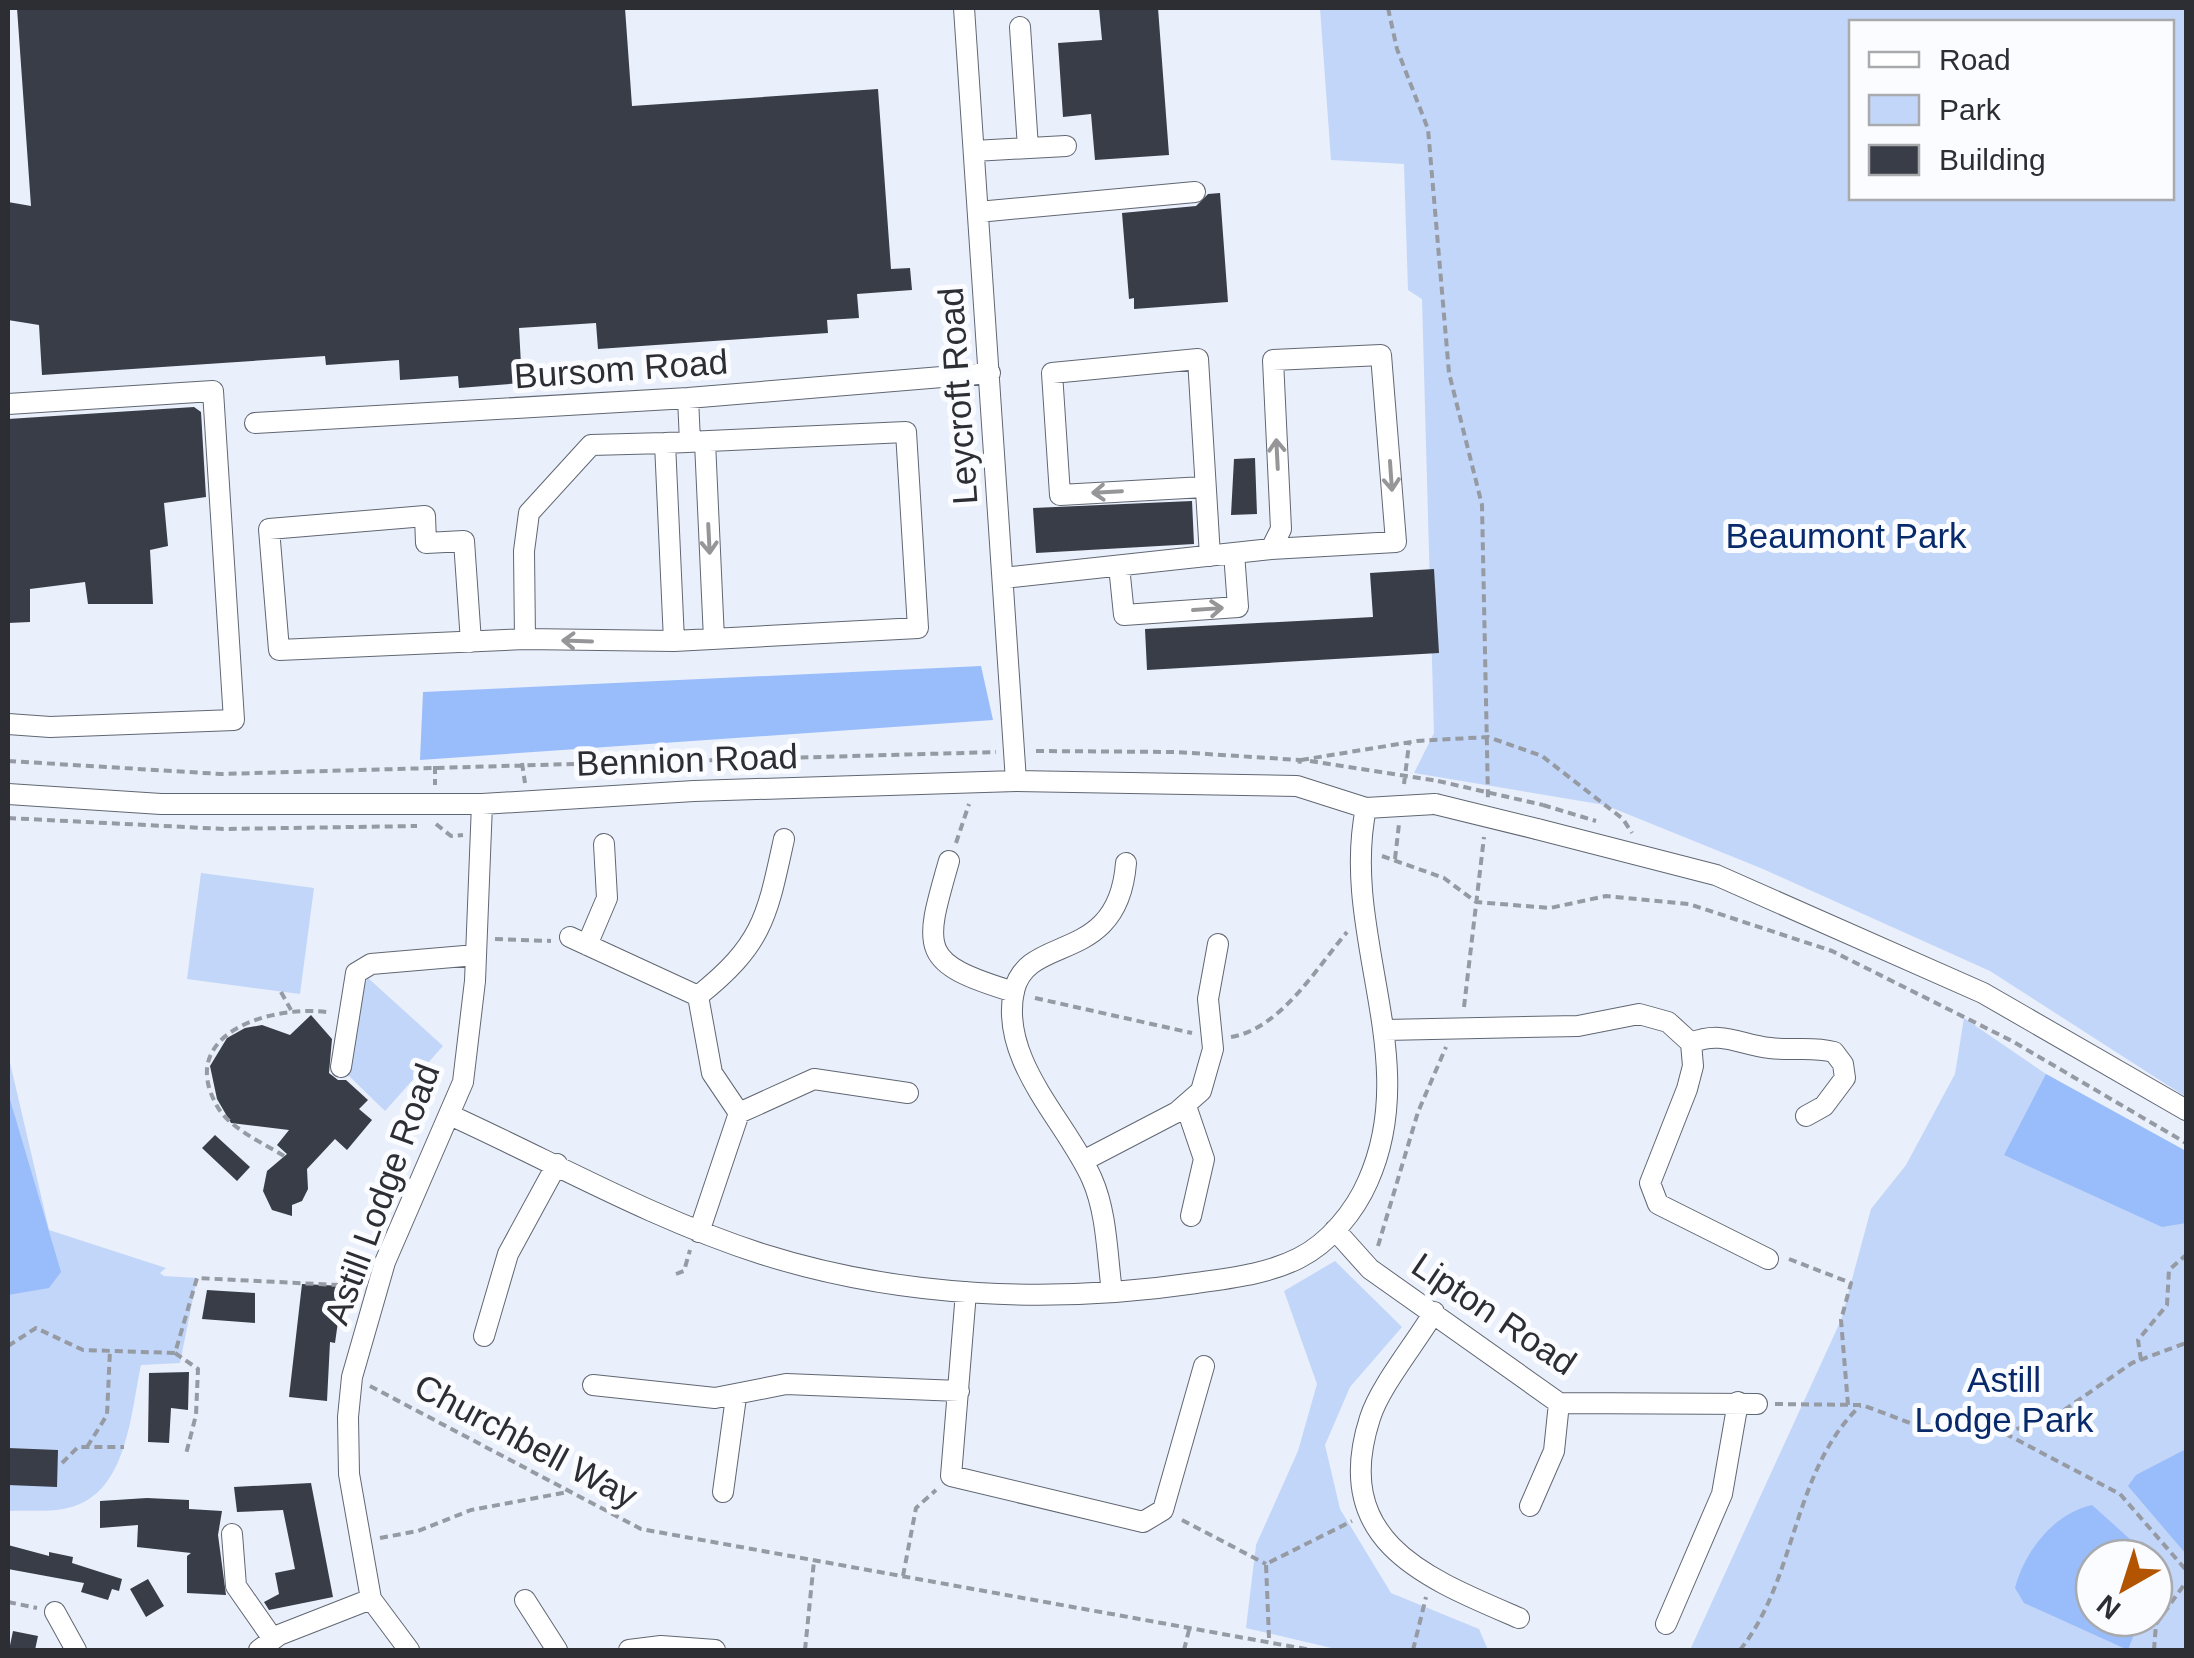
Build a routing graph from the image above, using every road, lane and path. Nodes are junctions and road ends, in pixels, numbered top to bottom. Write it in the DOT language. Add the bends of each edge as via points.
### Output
graph roads {
  1 [pos="964,8"];
  2 [pos="1388,8"];
  3 [pos="1020,27"];
  4 [pos="1066,146"];
  5 [pos="1028,148"];
  6 [pos="974,151"];
  7 [pos="1194,192"];
  8 [pos="978,212"];
  9 [pos="990,374"];
  10 [pos="688,398"];
  11 [pos="8,404"];
  12 [pos="256,423"];
  13 [pos="697,442"];
  14 [pos="665,443"];
  15 [pos="1204,486"];
  16 [pos="1271,550"];
  17 [pos="1234,553"];
  18 [pos="1210,556"];
  19 [pos="1119,566"];
  20 [pos="1003,578"];
  21 [pos="525,639"];
  22 [pos="714,639"];
  23 [pos="674,641"];
  24 [pos="471,642"];
  25 [pos="8,724"];
  26 [pos="1488,737"];
  27 [pos="1014,751"];
  28 [pos="1300,760"];
  29 [pos="8,761"];
  30 [pos="1016,781"];
  31 [pos="976,783"];
  32 [pos="1297,786"];
  33 [pos="8,794"];
  34 [pos="482,804"];
  35 [pos="1488,804"];
  36 [pos="1543,805"];
  37 [pos="1366,808"];
  38 [pos="1486,824"];
  39 [pos="784,840"];
  40 [pos="604,844"];
  41 [pos="1361,854"];
  42 [pos="1649,858"];
  43 [pos="949,861"];
  44 [pos="1126,863"];
  45 [pos="1476,902"];
  46 [pos="1363,913"];
  47 [pos="578,941"];
  48 [pos="1218,944"];
  49 [pos="476,946"];
  50 [pos="281,992"];
  51 [pos="1014,992"];
  52 [pos="698,996"];
  53 [pos="291,1010"];
  54 [pos="348,1014"];
  55 [pos="1454,1028"];
  56 [pos="1385,1030"];
  57 [pos="1214,1036"];
  58 [pos="1691,1043"];
  59 [pos="341,1067"];
  60 [pos="908,1093"];
  61 [pos="1186,1106"];
  62 [pos="2186,1110"];
  63 [pos="739,1113"];
  64 [pos="452,1116"];
  65 [pos="1806,1116"];
  66 [pos="2186,1143"];
  67 [pos="284,1156"];
  68 [pos="1082,1161"];
  69 [pos="557,1164"];
  70 [pos="1191,1216"];
  71 [pos="1335,1230"];
  72 [pos="699,1232"];
  73 [pos="2186,1254"];
  74 [pos="1768,1259"];
  75 [pos="1370,1269"];
  76 [pos="676,1274"];
  77 [pos="966,1292"];
  78 [pos="1112,1292"];
  79 [pos="354,1303"];
  80 [pos="1434,1312"];
  81 [pos="484,1336"];
  82 [pos="2186,1343"];
  83 [pos="8,1346"];
  84 [pos="110,1350"];
  85 [pos="175,1352"];
  86 [pos="2141,1360"];
  87 [pos="1204,1366"];
  88 [pos="352,1377"];
  89 [pos="593,1385"];
  90 [pos="959,1391"];
  91 [pos="736,1397"];
  92 [pos="1559,1403"];
  93 [pos="1748,1403"];
  94 [pos="1848,1405"];
  95 [pos="1862,1405"];
  96 [pos="2004,1432"];
  97 [pos="87,1447"];
  98 [pos="124,1447"];
  99 [pos="186,1454"];
  100 [pos="62,1463"];
  101 [pos="951,1476"];
  102 [pos="569,1492"];
  103 [pos="723,1492"];
  104 [pos="1530,1506"];
  105 [pos="1164,1510"];
  106 [pos="1370,1512"];
  107 [pos="232,1534"];
  108 [pos="360,1538"];
  109 [pos="814,1560"];
  110 [pos="1266,1564"];
  111 [pos="2186,1570"];
  112 [pos="903,1576"];
  113 [pos="1430,1580"];
  114 [pos="2186,1582"];
  115 [pos="371,1599"];
  116 [pos="525,1600"];
  117 [pos="8,1602"];
  118 [pos="55,1612"];
  119 [pos="1519,1618"];
  120 [pos="1666,1624"];
  121 [pos="1190,1626"];
  122 [pos="1269,1640"];
  123 [pos="266,1645"];
  124 [pos="76,1650"];
  125 [pos="409,1650"];
  126 [pos="558,1650"];
  127 [pos="629,1650"];
  128 [pos="715,1650"];
  129 [pos="805,1650"];
  130 [pos="1184,1650"];
  131 [pos="1311,1650"];
  132 [pos="1413,1650"];
  133 [pos="1740,1650"];
  134 [pos="2154,1650"];
  1 -- 6 [label="street, Leycroft Road"];
  2 -- 26 [label="path" via="1428,130 1449,374 1482,505"];
  3 -- 5 [label="street"];
  4 -- 5 [label="street"];
  5 -- 6 [label="street"];
  6 -- 8 [label="street, Leycroft Road"];
  7 -- 8 [label="street"];
  8 -- 9 [label="street, Leycroft Road"];
  9 -- 10 [label="street, Bursom Road"];
  9 -- 20 [label="street, Leycroft Road"];
  10 -- 12 [label="street, Bursom Road"];
  10 -- 13 [label="street"];
  11 -- 25 [label="street" via="212,391 234,720"];
  13 -- 14 [label="street"];
  13 -- 22 [label="street, one-way"];
  13 -- 22 [label="street" via="906,432 918,628"];
  14 -- 21 [label="street" via="591,445 529,513"];
  14 -- 23 [label="street"];
  15 -- 15 [label="street, one-way" via="1060,495 1052,373 1198,359"];
  15 -- 18 [label="street"];
  16 -- 16 [label="street, one-way" via="1281,529 1273,360 1382,355 1396,542"];
  16 -- 17 [label="street"];
  17 -- 18 [label="street"];
  19 -- 17 [label="street, one-way" via="1124,615 1238,606"];
  18 -- 19 [label="street"];
  19 -- 20 [label="street"];
  20 -- 27 [label="street, Leycroft Road"];
  23 -- 21 [label="street, one-way"];
  21 -- 24 [label="street"];
  22 -- 23 [label="street"];
  24 -- 24 [label="street" via="279,650 269,529 425,516 426,543 464,541"];
  26 -- 28 [label="path"];
  26 -- 35 [label="path"];
  26 -- 42 [label="path" via="1542,756 1622,819"];
  27 -- 28 [label="path"];
  27 -- 29 [label="path" via="221,774"];
  27 -- 30 [label="street, Leycroft Road"];
  28 -- 32 [label="path"];
  28 -- 36 [label="path, bridge"];
  30 -- 31 [label="street, Bennion Road"];
  30 -- 32 [label="street, Bennion Road"];
  31 -- 34 [label="street, Bennion Road"];
  31 -- 43 [label="path"];
  32 -- 37 [label="street, Bennion Road"];
  33 -- 34 [label="street, Bennion Road" via="161,804"];
  34 -- 49 [label="street, Astill Lodge Road"];
  37 -- 41 [label="street"];
  37 -- 42 [label="street, bridge" via="1435,804"];
  38 -- 45 [label="path"];
  39 -- 52 [label="street" via="766,920 740,959"];
  40 -- 47 [label="street" via="607,898"];
  41 -- 45 [label="path" via="1395,858 1444,878"];
  41 -- 46 [label="street"];
  42 -- 62 [label="street" via="1716,875 1983,993"];
  43 -- 51 [label="street" via="931,924 938,955 963,977"];
  44 -- 51 [label="street" via="1124,888 1103,927 1028,968"];
  45 -- 55 [label="path" via="1464,1010"];
  45 -- 66 [label="path" via="1550,908 1606,896 1689,904 1832,951 2012,1041"];
  46 -- 56 [label="street"];
  46 -- 57 [label="path" via="1252,1033"];
  47 -- 49 [label="path"];
  47 -- 52 [label="street"];
  48 -- 57 [label="street" via="1208,999"];
  49 -- 54 [label="street" via="371,964 356,973"];
  49 -- 64 [label="street, Astill Lodge Road" via="463,1082"];
  50 -- 53 [label="path"];
  51 -- 57 [label="path"];
  51 -- 68 [label="street" via="1016,1032 1027,1064"];
  52 -- 63 [label="street" via="712,1073"];
  53 -- 54 [label="path"];
  53 -- 67 [label="path" via="228,1032 209,1059 216,1105 228,1121"];
  54 -- 59 [label="street"];
  55 -- 56 [label="street"];
  55 -- 58 [label="street" via="1578,1026 1639,1014 1668,1022"];
  55 -- 75 [label="path" via="1418,1112"];
  56 -- 71 [label="street" via="1389,1083 1382,1137 1369,1179"];
  57 -- 61 [label="street" via="1201,1090"];
  58 -- 65 [label="street" via="1720,1036 1764,1048 1834,1052 1845,1078 1824,1106"];
  58 -- 74 [label="street" via="1694,1066 1650,1183 1652,1194 1670,1212"];
  60 -- 63 [label="street" via="814,1079"];
  61 -- 68 [label="street"];
  61 -- 70 [label="street" via="1204,1159"];
  63 -- 72 [label="street"];
  64 -- 69 [label="street"];
  64 -- 88 [label="street, Astill Lodge Road" via="386,1262"];
  68 -- 78 [label="street" via="1102,1212"];
  69 -- 72 [label="street"];
  69 -- 81 [label="street" via="508,1254"];
  71 -- 75 [label="street, Lipton Road"];
  71 -- 78 [label="street" via="1298,1259 1240,1276"];
  72 -- 76 [label="path" via="684,1271"];
  72 -- 77 [label="street" via="817,1269"];
  73 -- 86 [label="path" via="2169,1270 2167,1305 2138,1340"];
  74 -- 94 [label="path" via="1784,1258 1851,1282 1841,1320"];
  75 -- 80 [label="street, Lipton Road"];
  77 -- 78 [label="street"];
  77 -- 90 [label="street"];
  79 -- 85 [label="path" via="358,1286 198,1278"];
  80 -- 92 [label="street, Lipton Road"];
  80 -- 106 [label="street" via="1370,1415 1357,1478"];
  82 -- 86 [label="path"];
  83 -- 84 [label="path" via="36,1328 83,1350"];
  84 -- 85 [label="path"];
  84 -- 97 [label="path" via="108,1416"];
  85 -- 99 [label="path" via="198,1369"];
  86 -- 96 [label="path" via="2054,1417"];
  87 -- 105 [label="street"];
  88 -- 102 [label="path, Churchbell Way"];
  88 -- 108 [label="street, Astill Lodge Road" via="349,1474"];
  89 -- 91 [label="street"];
  90 -- 91 [label="street" via="786,1384"];
  90 -- 101 [label="street"];
  91 -- 103 [label="street"];
  92 -- 93 [label="street, Lipton Road"];
  92 -- 104 [label="street" via="1554,1451"];
  93 -- 94 [label="path"];
  93 -- 120 [label="street" via="1722,1494"];
  94 -- 95 [label="path"];
  95 -- 96 [label="path" via="1912,1424"];
  95 -- 133 [label="path" via="1845,1421 1806,1492 1765,1614"];
  96 -- 111 [label="path" via="2120,1494"];
  97 -- 98 [label="path"];
  97 -- 100 [label="path"];
  101 -- 105 [label="street" via="1143,1522"];
  101 -- 112 [label="path" via="916,1508"];
  102 -- 108 [label="path" via="471,1510 393,1538"];
  102 -- 109 [label="path, Churchbell Way" via="641,1530"];
  105 -- 110 [label="path"];
  106 -- 110 [label="path"];
  106 -- 113 [label="street" via="1386,1544"];
  107 -- 123 [label="street" via="236,1586"];
  108 -- 115 [label="street, Astill Lodge Road"];
  109 -- 112 [label="path, Churchbell Way"];
  109 -- 129 [label="path"];
  110 -- 122 [label="path"];
  112 -- 121 [label="path, Churchbell Way"];
  113 -- 119 [label="street"];
  113 -- 132 [label="path"];
  114 -- 134 [label="path" via="2156,1624"];
  115 -- 123 [label="street"];
  115 -- 125 [label="street, Astill Lodge Road"];
  116 -- 126 [label="street"];
  117 -- 118 [label="path"];
  118 -- 124 [label="street"];
  121 -- 122 [label="path, Churchbell Way"];
  121 -- 130 [label="path"];
  122 -- 131 [label="path, Churchbell Way"];
  127 -- 128 [label="street"];
}
